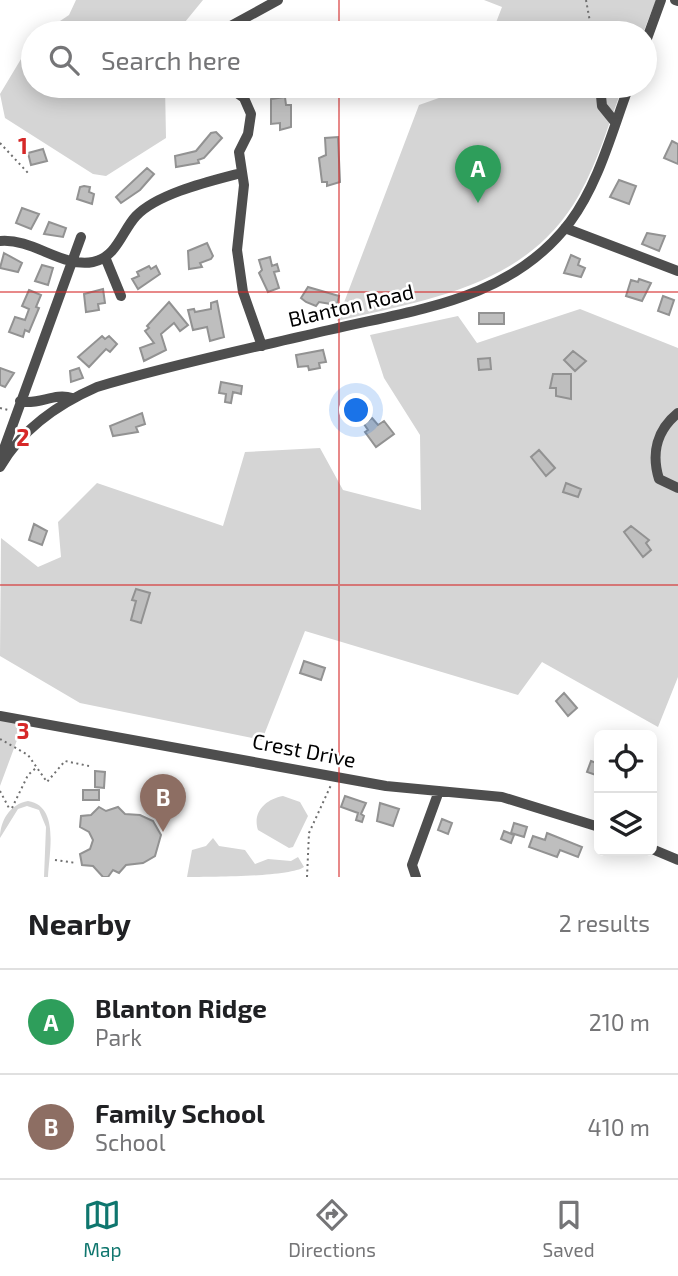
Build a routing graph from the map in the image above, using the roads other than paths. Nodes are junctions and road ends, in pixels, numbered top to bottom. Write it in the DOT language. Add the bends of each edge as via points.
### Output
graph roads {
  1 [pos="278,0"];
  2 [pos="661,0"];
  3 [pos="240,21"];
  4 [pos="653,21"];
  5 [pos="244,98"];
  6 [pos="601,98"];
  7 [pos="624,98"];
  8 [pos="615,122"];
  9 [pos="241,173"];
  10 [pos="565,228"];
  11 [pos="81,237"];
  12 [pos="0,241"];
  13 [pos="105,257"];
  14 [pos="72,261"];
  15 [pos="678,271"];
  16 [pos="121,296"];
  17 [pos="261,346"];
  18 [pos="72,398"];
  19 [pos="20,401"];
  20 [pos="678,413"];
  21 [pos="0,460"];
  22 [pos="0,467"];
  23 [pos="678,488"];
  24 [pos="0,716"];
  25 [pos="439,791"];
  26 [pos="594,825"];
  27 [pos="657,851"];
  28 [pos="678,860"];
  29 [pos="412,876"];
  1 -- 3 [label="street"];
  2 -- 4 [label="street"];
  5 -- 9 [label="street" via="251,114 239,152"];
  6 -- 8 [label="street"];
  7 -- 8 [label="street, Blanton Road"];
  8 -- 10 [label="street, Blanton Road" via="586,196"];
  9 -- 13 [label="street" via="178,193 141,212"];
  9 -- 17 [label="street" via="238,271"];
  10 -- 15 [label="street"];
  10 -- 17 [label="street, Blanton Road" via="520,270 475,293 411,313"];
  11 -- 14 [label="street"];
  12 -- 14 [label="street" via="30,244"];
  13 -- 14 [label="street"];
  13 -- 16 [label="street"];
  14 -- 19 [label="street"];
  17 -- 18 [label="street, Blanton Road" via="122,379"];
  18 -- 19 [label="street" via="61,394"];
  18 -- 22 [label="street, Blanton Road" via="22,438"];
  19 -- 21 [label="street"];
  20 -- 23 [label="street" via="664,425 655,461 659,479"];
  24 -- 25 [label="street, Crest Drive" via="386,786"];
  25 -- 26 [label="street, Crest Drive" via="502,797"];
  25 -- 29 [label="street" via="412,864"];
  27 -- 28 [label="street"];
}
